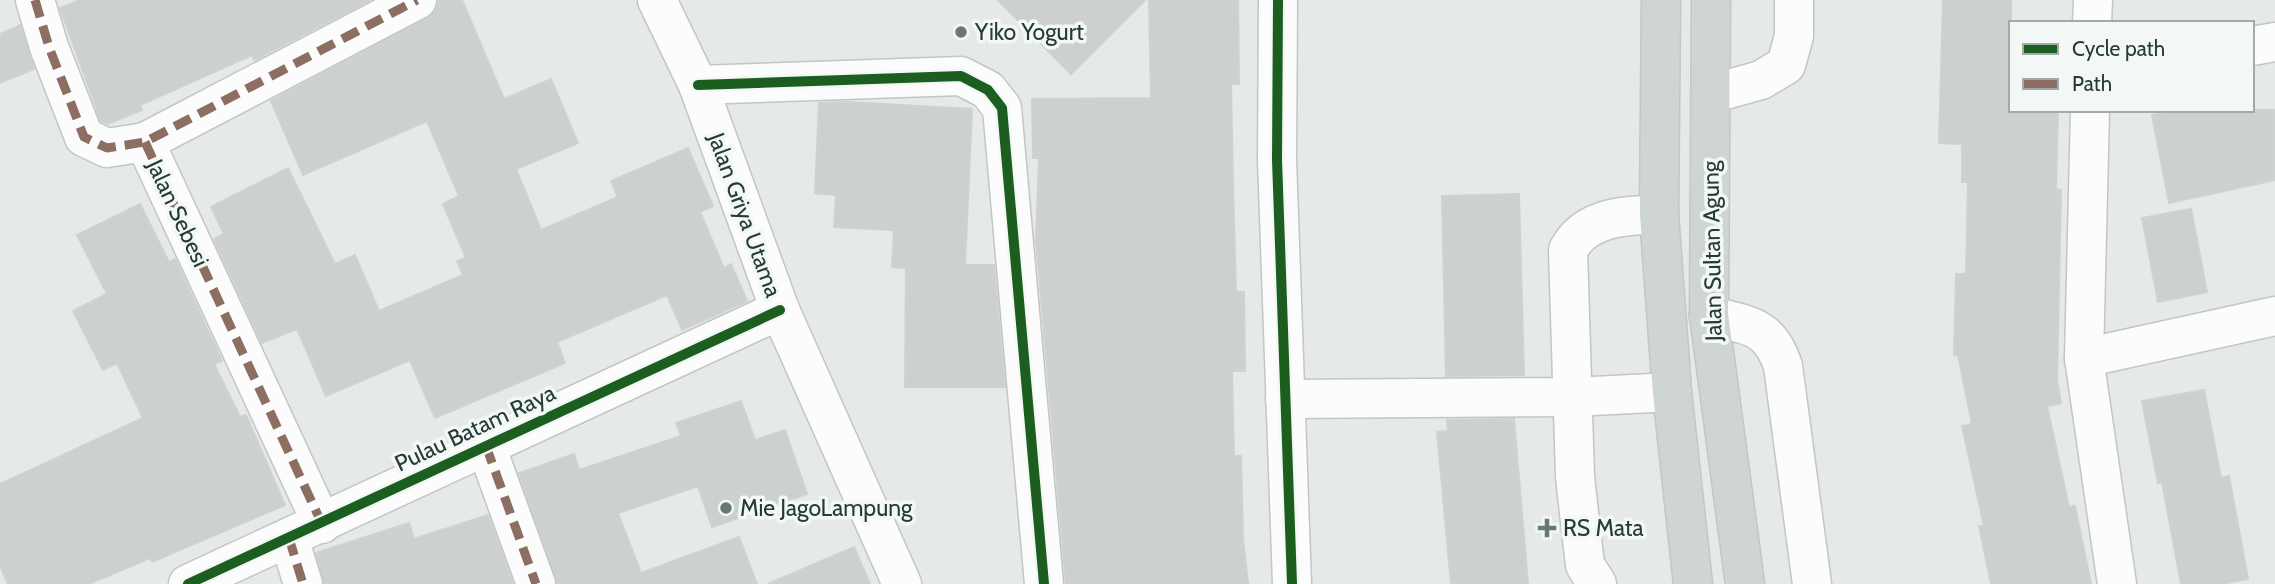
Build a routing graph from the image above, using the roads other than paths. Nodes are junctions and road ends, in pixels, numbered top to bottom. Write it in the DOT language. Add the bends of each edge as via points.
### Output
graph roads {
  1 [pos="36,0"];
  2 [pos="416,0"];
  3 [pos="656,0"];
  4 [pos="1278,0"];
  5 [pos="1661,0"];
  6 [pos="1711,0"];
  7 [pos="1794,0"];
  8 [pos="2093,0"];
  9 [pos="2092,21"];
  10 [pos="2275,43"];
  11 [pos="2254,46"];
  12 [pos="698,85"];
  13 [pos="1711,94"];
  14 [pos="2090,112"];
  15 [pos="145,142"];
  16 [pos="1660,214"];
  17 [pos="780,310"];
  18 [pos="1709,315"];
  19 [pos="2275,316"];
  20 [pos="2084,358"];
  21 [pos="1672,392"];
  22 [pos="1573,397"];
  23 [pos="1285,399"];
  24 [pos="486,446"];
  25 [pos="306,531"];
  26 [pos="188,584"];
  27 [pos="303,584"];
  28 [pos="536,584"];
  29 [pos="902,584"];
  30 [pos="1044,584"];
  31 [pos="1292,584"];
  32 [pos="1597,584"];
  33 [pos="1693,584"];
  34 [pos="1745,584"];
  35 [pos="1812,584"];
  36 [pos="2117,584"];
  1 -- 15 [label="street" via="48,47 84,137 107,148"];
  2 -- 15 [label="street, Jalan Sebesi"];
  3 -- 12 [label="street, Jalan Griya Utama"];
  4 -- 23 [label="street" via="1277,160"];
  5 -- 16 [label="main road, Jalan Sultan Agung"];
  6 -- 13 [label="main road, Jalan Sultan Agung"];
  7 -- 13 [label="street" via="1794,36 1786,65 1761,80"];
  8 -- 9 [label="street"];
  10 -- 11 [label="street"];
  12 -- 17 [label="street, Jalan Griya Utama"];
  12 -- 30 [label="street" via="961,76 988,90 1002,108"];
  13 -- 18 [label="main road, Jalan Sultan Agung"];
  14 -- 20 [label="street"];
  15 -- 25 [label="street, Jalan Sebesi"];
  16 -- 21 [label="main road, Jalan Sultan Agung"];
  16 -- 22 [label="street" via="1613,216 1576,235 1568,250"];
  17 -- 24 [label="street, Pulau Batam Raya"];
  17 -- 29 [label="street, Jalan Griya Utama"];
  18 -- 34 [label="main road, Jalan Sultan Agung"];
  18 -- 35 [label="street" via="1756,328 1775,343 1783,366"];
  19 -- 20 [label="street"];
  20 -- 36 [label="street"];
  21 -- 22 [label="street"];
  21 -- 33 [label="main road, Jalan Sultan Agung"];
  22 -- 23 [label="street"];
  22 -- 32 [label="street" via="1575,477 1585,565"];
  23 -- 31 [label="street"];
  24 -- 25 [label="street, Pulau Batam Raya"];
  24 -- 28 [label="street"];
  25 -- 26 [label="street, Pulau Batam Raya"];
  25 -- 27 [label="street, Jalan Sebesi"];
}
